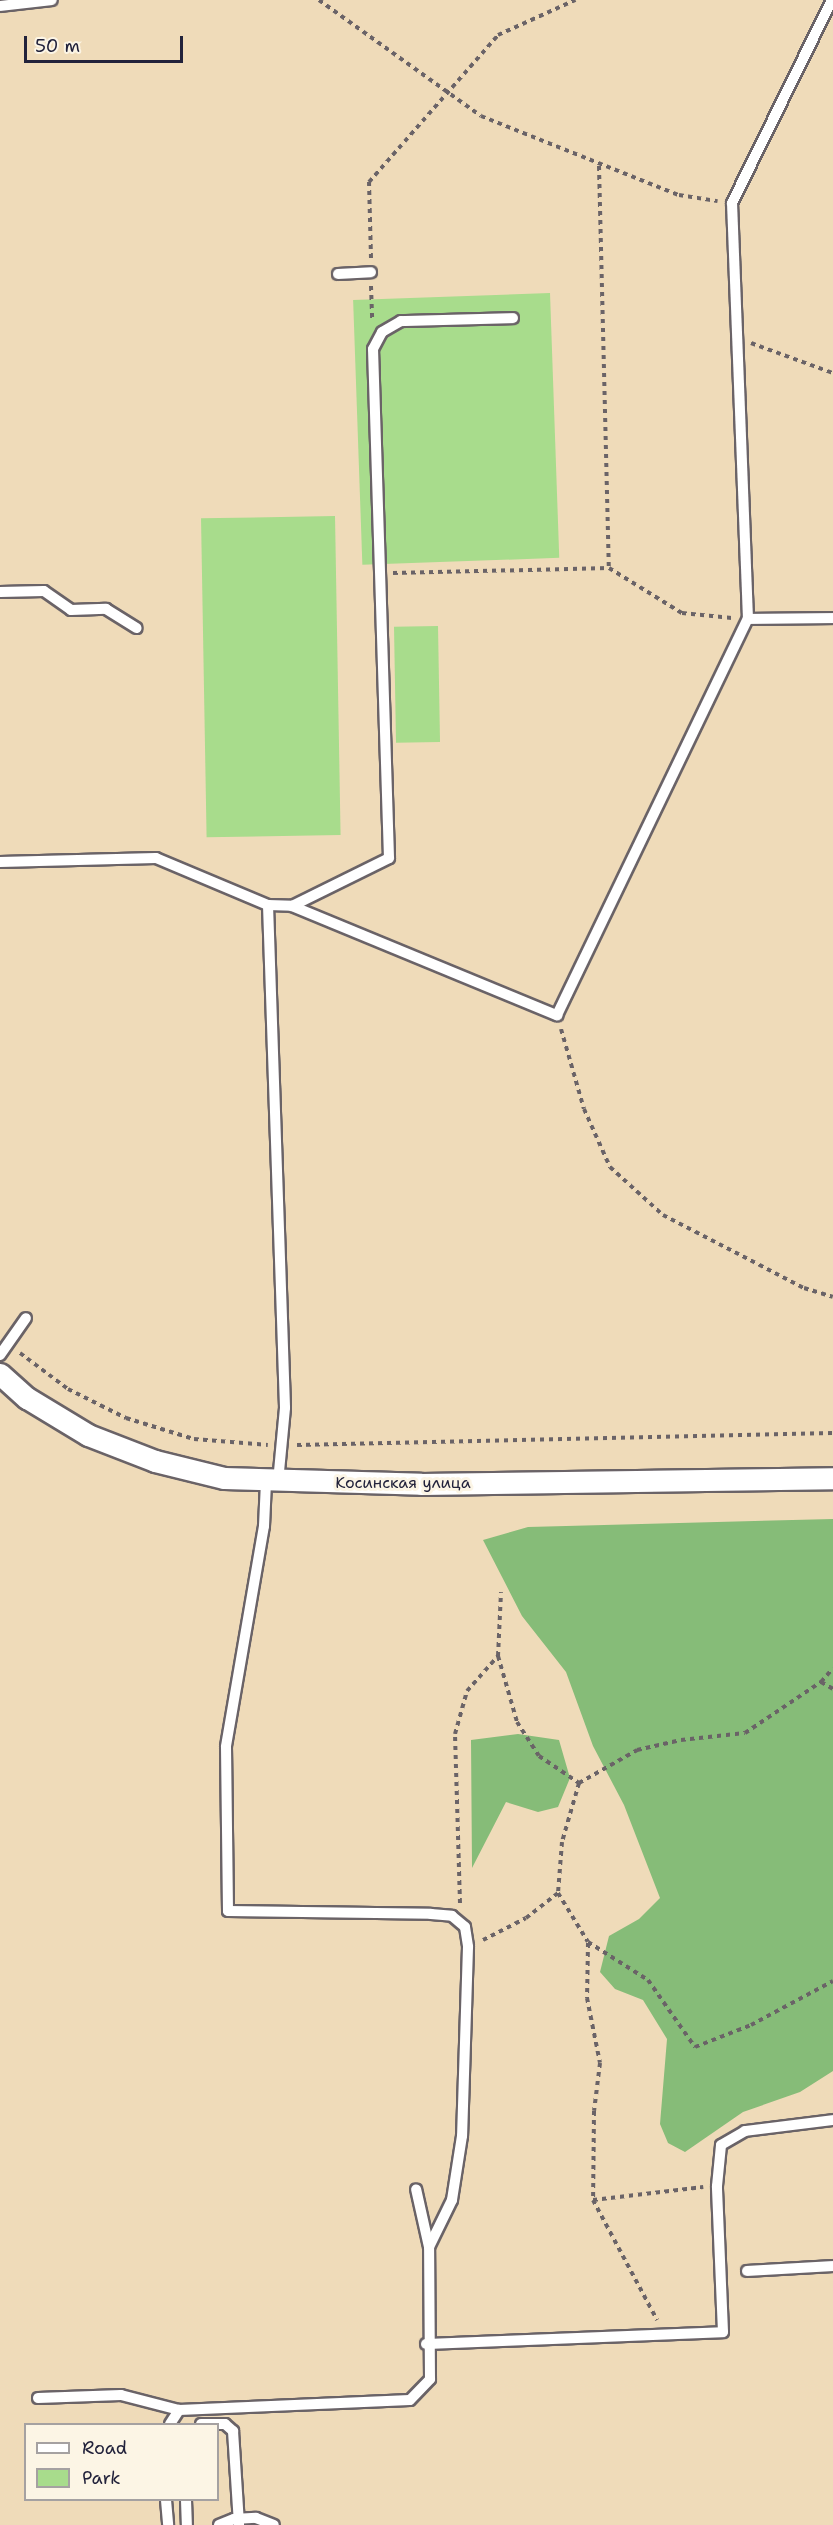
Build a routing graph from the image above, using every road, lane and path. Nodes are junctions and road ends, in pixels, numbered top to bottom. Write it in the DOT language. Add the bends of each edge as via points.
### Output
graph roads {
  1 [pos="52,0"];
  2 [pos="319,0"];
  3 [pos="575,0"];
  4 [pos="832,0"];
  5 [pos="0,6"];
  6 [pos="447,92"];
  7 [pos="599,166"];
  8 [pos="369,182"];
  9 [pos="698,199"];
  10 [pos="371,272"];
  11 [pos="338,274"];
  12 [pos="513,318"];
  13 [pos="739,339"];
  14 [pos="833,373"];
  15 [pos="609,568"];
  16 [pos="380,573"];
  17 [pos="0,592"];
  18 [pos="833,618"];
  19 [pos="748,619"];
  20 [pos="136,628"];
  21 [pos="0,862"];
  22 [pos="268,905"];
  23 [pos="292,906"];
  24 [pos="557,1015"];
  25 [pos="833,1297"];
  26 [pos="26,1318"];
  27 [pos="9,1343"];
  28 [pos="0,1355"];
  29 [pos="0,1374"];
  30 [pos="833,1432"];
  31 [pos="282,1446"];
  32 [pos="833,1478"];
  33 [pos="272,1482"];
  34 [pos="501,1592"];
  35 [pos="498,1656"];
  36 [pos="833,1668"];
  37 [pos="821,1682"];
  38 [pos="833,1689"];
  39 [pos="579,1783"];
  40 [pos="558,1893"];
  41 [pos="465,1927"];
  42 [pos="588,1942"];
  43 [pos="468,1947"];
  44 [pos="833,1982"];
  45 [pos="833,2120"];
  46 [pos="717,2186"];
  47 [pos="416,2189"];
  48 [pos="593,2200"];
  49 [pos="429,2247"];
  50 [pos="833,2266"];
  51 [pos="747,2271"];
  52 [pos="663,2334"];
  53 [pos="426,2344"];
  54 [pos="38,2398"];
  55 [pos="179,2410"];
  56 [pos="171,2423"];
  57 [pos="219,2424"];
  58 [pos="166,2501"];
  59 [pos="186,2501"];
  60 [pos="168,2525"];
  61 [pos="187,2525"];
  62 [pos="219,2525"];
  63 [pos="239,2525"];
  64 [pos="274,2525"];
  1 -- 5 [label="lane"];
  2 -- 6 [label="path"];
  3 -- 6 [label="path" via="498,35"];
  4 -- 13 [label="lane" via="732,203"];
  6 -- 7 [label="path" via="481,116"];
  6 -- 8 [label="path"];
  7 -- 9 [label="path"];
  7 -- 15 [label="path"];
  10 -- 11 [label="lane"];
  12 -- 16 [label="lane" via="401,321 382,332 373,349"];
  13 -- 14 [label="path"];
  13 -- 19 [label="lane"];
  15 -- 16 [label="path"];
  15 -- 19 [label="path" via="682,613"];
  16 -- 23 [label="lane" via="389,858"];
  17 -- 20 [label="lane" via="44,591 71,610 106,609"];
  18 -- 19 [label="lane"];
  19 -- 24 [label="lane"];
  21 -- 22 [label="lane" via="156,858"];
  22 -- 23 [label="lane"];
  22 -- 31 [label="lane" via="285,1408"];
  23 -- 24 [label="lane"];
  24 -- 25 [label="path" via="584,1109 610,1167 663,1215 804,1288"];
  26 -- 27 [label="lane"];
  27 -- 28 [label="lane"];
  27 -- 31 [label="path" via="68,1389 126,1418 194,1439"];
  29 -- 33 [label="street, Косинская улица" via="57,1418 122,1450 195,1472"];
  30 -- 31 [label="path"];
  31 -- 33 [label="lane"];
  32 -- 33 [label="street, Косинская улица" via="421,1484"];
  33 -- 41 [label="lane" via="226,1748 228,1911 431,1914 452,1916"];
  34 -- 35 [label="path"];
  35 -- 39 [label="path" via="517,1722 539,1756"];
  35 -- 41 [label="path" via="467,1691 455,1734 458,1894"];
  36 -- 37 [label="path"];
  37 -- 38 [label="path"];
  37 -- 39 [label="path" via="745,1733 681,1740 637,1750"];
  39 -- 40 [label="path" via="562,1842"];
  40 -- 42 [label="path"];
  40 -- 43 [label="path" via="526,1918"];
  41 -- 43 [label="lane"];
  42 -- 44 [label="path" via="648,1980 695,2046 751,2025"];
  42 -- 48 [label="path" via="587,1998 600,2063 594,2111"];
  43 -- 49 [label="lane" via="462,2136 452,2200"];
  45 -- 46 [label="lane" via="746,2131 721,2145"];
  46 -- 48 [label="path"];
  46 -- 52 [label="lane" via="723,2332"];
  47 -- 49 [label="lane"];
  48 -- 52 [label="path" via="647,2295"];
  49 -- 53 [label="lane"];
  50 -- 51 [label="lane"];
  52 -- 53 [label="lane"];
  53 -- 55 [label="lane" via="430,2379 410,2400"];
  54 -- 55 [label="lane" via="121,2394"];
  55 -- 56 [label="lane"];
  57 -- 63 [label="lane" via="233,2431"];
  58 -- 60 [label="lane"];
  59 -- 61 [label="lane"];
  62 -- 64 [label="lane" via="234,2519 256,2518"];
}
